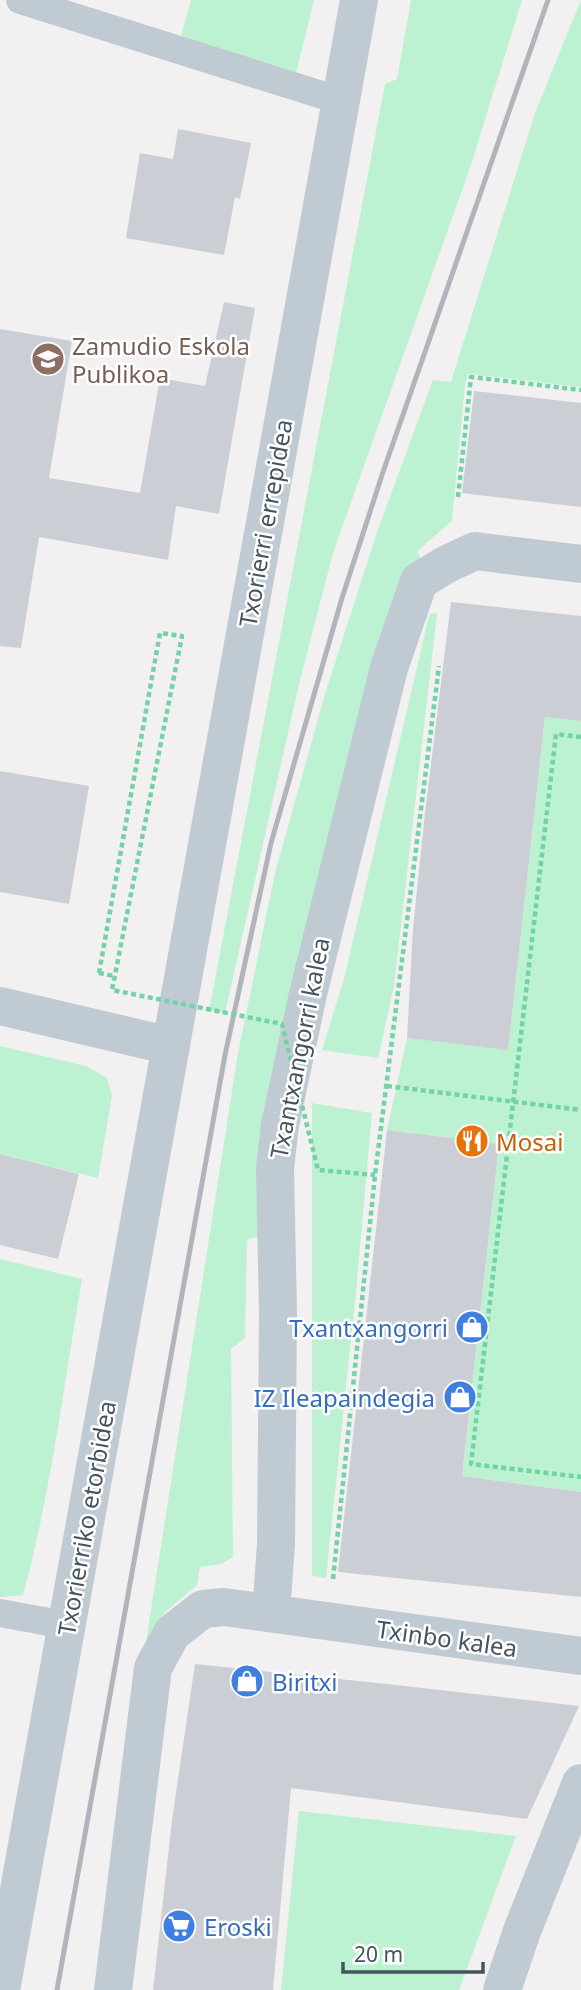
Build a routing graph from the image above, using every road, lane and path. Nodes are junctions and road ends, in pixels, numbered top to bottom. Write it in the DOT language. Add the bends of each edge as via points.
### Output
graph roads {
  1 [pos="20,0"];
  2 [pos="359,0"];
  3 [pos="341,100"];
  4 [pos="581,390"];
  5 [pos="458,497"];
  6 [pos="581,564"];
  7 [pos="439,660"];
  8 [pos="581,737"];
  9 [pos="114,976"];
  10 [pos="0,1006"];
  11 [pos="171,1046"];
  12 [pos="387,1086"];
  13 [pos="512,1101"];
  14 [pos="581,1110"];
  15 [pos="375,1175"];
  16 [pos="581,1477"];
  17 [pos="332,1583"];
  18 [pos="0,1613"];
  19 [pos="271,1613"];
  20 [pos="66,1625"];
  21 [pos="581,1656"];
  22 [pos="581,1783"];
  23 [pos="1,1990"];
  24 [pos="113,1990"];
  25 [pos="502,1990"];
  1 -- 3 [label="lane"];
  2 -- 3 [label="street, Txorierri errepidea"];
  3 -- 11 [label="street, Txorierri errepidea"];
  4 -- 5 [label="path" via="471,377"];
  6 -- 19 [label="street, Txantxangorri kalea" via="475,551 419,581 389,668 280,1125 275,1168 278,1367"];
  7 -- 12 [label="path"];
  8 -- 13 [label="path" via="556,734"];
  9 -- 15 [label="path, bridge" via="99,973 159,633 182,635 112,990 282,1024 318,1170"];
  10 -- 11 [label="street"];
  11 -- 20 [label="street, Txorierriko etorbidea"];
  12 -- 13 [label="path"];
  12 -- 15 [label="path"];
  13 -- 14 [label="path"];
  13 -- 16 [label="path" via="471,1464"];
  15 -- 17 [label="path"];
  18 -- 20 [label="lane"];
  19 -- 21 [label="street, Txinbo kalea"];
  19 -- 24 [label="street, Txinbo kalea" via="203,1609 172,1633 153,1668"];
  20 -- 23 [label="street, Txorierriko etorbidea"];
  22 -- 25 [label="street"];
}
